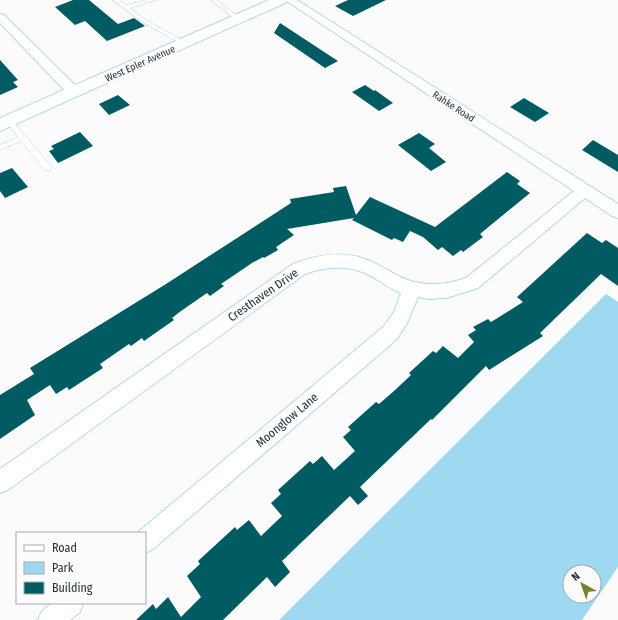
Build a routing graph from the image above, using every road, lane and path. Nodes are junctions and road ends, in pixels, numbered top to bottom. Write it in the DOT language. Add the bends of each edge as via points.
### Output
graph roads {
  1 [pos="116,0"];
  2 [pos="153,0"];
  3 [pos="214,0"];
  4 [pos="280,0"];
  5 [pos="290,0"];
  6 [pos="126,7"];
  7 [pos="0,17"];
  8 [pos="238,19"];
  9 [pos="184,43"];
  10 [pos="74,92"];
  11 [pos="5,123"];
  12 [pos="23,138"];
  13 [pos="0,148"];
  14 [pos="48,168"];
  15 [pos="584,191"];
  16 [pos="618,212"];
  17 [pos="411,288"];
  18 [pos="0,482"];
  19 [pos="146,540"];
  20 [pos="70,604"];
  21 [pos="51,620"];
  1 -- 6 [label="lane"];
  2 -- 6 [label="lane"];
  3 -- 8 [label="lane"];
  4 -- 8 [label="street, West Epler Avenue"];
  5 -- 15 [label="street, Rahke Road"];
  6 -- 9 [label="lane" via="144,21"];
  7 -- 10 [label="street"];
  8 -- 9 [label="street, West Epler Avenue"];
  9 -- 10 [label="street, West Epler Avenue"];
  10 -- 11 [label="street, West Epler Avenue"];
  11 -- 12 [label="lane"];
  12 -- 13 [label="lane"];
  12 -- 14 [label="lane"];
  15 -- 16 [label="street, Rahke Road"];
  15 -- 17 [label="street, Cresthaven Drive" via="472,283 444,292 427,292"];
  17 -- 18 [label="street, Cresthaven Drive" via="368,267 347,261 319,262 299,269"];
  17 -- 19 [label="street, Moonglow Lane" via="406,310 390,333"];
  20 -- 21 [label="street"];
}
